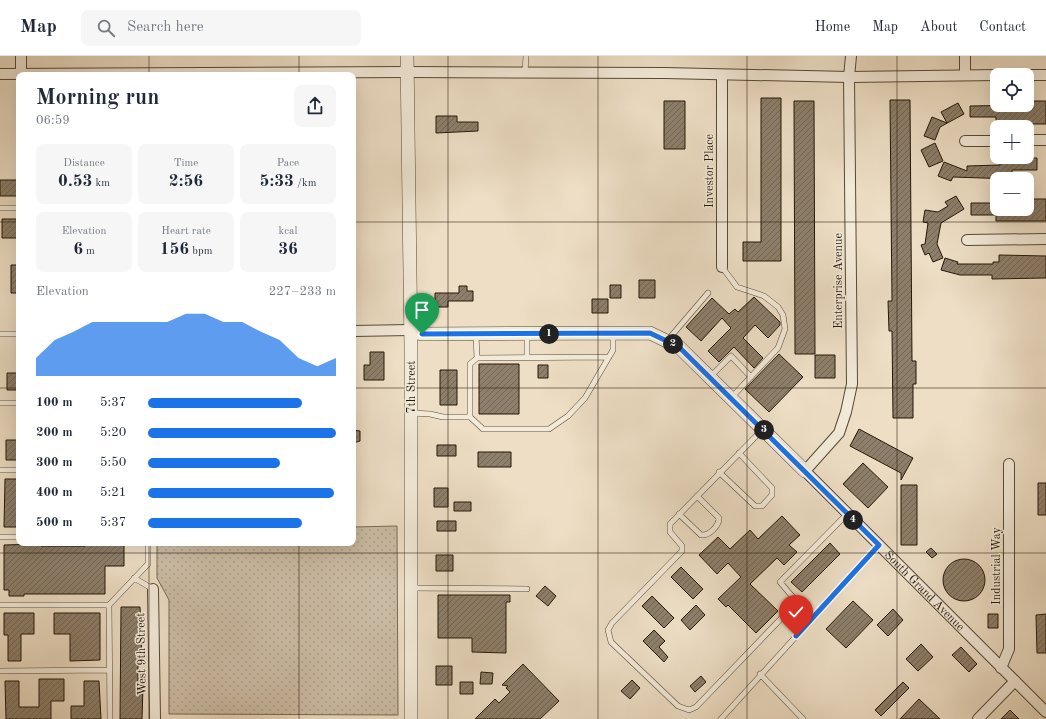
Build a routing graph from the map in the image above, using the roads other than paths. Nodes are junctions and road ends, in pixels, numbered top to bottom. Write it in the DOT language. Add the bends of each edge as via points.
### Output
graph roads {
  1 [pos="21,56"];
  2 [pos="406,56"];
  3 [pos="526,56"];
  4 [pos="851,56"];
  5 [pos="965,56"];
  6 [pos="21,72"];
  7 [pos="356,72"];
  8 [pos="407,72"];
  9 [pos="525,72"];
  10 [pos="0,74"];
  11 [pos="16,74"];
  12 [pos="722,75"];
  13 [pos="965,75"];
  14 [pos="990,75"];
  15 [pos="1034,75"];
  16 [pos="1046,75"];
  17 [pos="849,77"];
  18 [pos="1034,140"];
  19 [pos="1046,140"];
  20 [pos="965,141"];
  21 [pos="990,141"];
  22 [pos="0,208"];
  23 [pos="16,208"];
  24 [pos="1046,239"];
  25 [pos="966,240"];
  26 [pos="722,267"];
  27 [pos="708,293"];
  28 [pos="410,330"];
  29 [pos="356,331"];
  30 [pos="613,333"];
  31 [pos="0,334"];
  32 [pos="16,334"];
  33 [pos="476,334"];
  34 [pos="526,334"];
  35 [pos="667,341"];
  36 [pos="527,357"];
  37 [pos="609,357"];
  38 [pos="476,358"];
  39 [pos="710,377"];
  40 [pos="751,377"];
  41 [pos="731,398"];
  42 [pos="0,403"];
  43 [pos="16,403"];
  44 [pos="411,414"];
  45 [pos="470,417"];
  46 [pos="763,429"];
  47 [pos="739,453"];
  48 [pos="1009,464"];
  49 [pos="0,470"];
  50 [pos="16,470"];
  51 [pos="805,471"];
  52 [pos="719,472"];
  53 [pos="697,496"];
  54 [pos="679,514"];
  55 [pos="847,514"];
  56 [pos="0,537"];
  57 [pos="16,537"];
  58 [pos="879,545"];
  59 [pos="148,546"];
  60 [pos="134,578"];
  61 [pos="411,588"];
  62 [pos="153,589"];
  63 [pos="527,589"];
  64 [pos="0,605"];
  65 [pos="109,605"];
  66 [pos="1001,668"];
  67 [pos="109,670"];
  68 [pos="0,671"];
  69 [pos="760,674"];
  70 [pos="1015,681"];
  71 [pos="1046,712"];
  72 [pos="110,719"];
  73 [pos="155,719"];
  74 [pos="411,719"];
  75 [pos="720,719"];
  76 [pos="803,719"];
  77 [pos="978,719"];
  1 -- 6 [label="street"];
  2 -- 8 [label="street, 7th Street"];
  3 -- 9 [label="lane"];
  4 -- 17 [label="street, Enterprise Avenue"];
  5 -- 13 [label="street"];
  7 -- 8 [label="street"];
  8 -- 9 [label="street"];
  8 -- 28 [label="street, 7th Street"];
  9 -- 12 [label="street" via="665,72"];
  10 -- 11 [label="street"];
  12 -- 17 [label="street"];
  12 -- 26 [label="street, Investor Place"];
  13 -- 14 [label="street"];
  13 -- 17 [label="street"];
  15 -- 16 [label="street"];
  17 -- 51 [label="street, Enterprise Avenue" via="852,384 839,433"];
  18 -- 19 [label="street"];
  20 -- 21 [label="street"];
  22 -- 23 [label="lane"];
  24 -- 25 [label="street"];
  26 -- 40 [label="lane" via="737,287 764,296 778,307 783,315 785,329 778,348"];
  27 -- 35 [label="lane"];
  28 -- 29 [label="street, South Grand Avenue"];
  28 -- 33 [label="street, South Grand Avenue" via="422,334"];
  28 -- 44 [label="street, 7th Street"];
  30 -- 34 [label="street, South Grand Avenue"];
  30 -- 35 [label="street, South Grand Avenue" via="650,333"];
  30 -- 37 [label="lane" via="613,350"];
  31 -- 32 [label="lane"];
  33 -- 34 [label="street, South Grand Avenue"];
  33 -- 38 [label="lane"];
  34 -- 36 [label="lane"];
  35 -- 39 [label="street, South Grand Avenue" via="679,347"];
  36 -- 37 [label="lane"];
  36 -- 38 [label="lane"];
  37 -- 45 [label="lane" via="585,398 568,416 549,429 483,429"];
  38 -- 45 [label="lane" via="470,364"];
  39 -- 40 [label="lane" via="731,356"];
  39 -- 41 [label="street, South Grand Avenue"];
  40 -- 41 [label="lane"];
  41 -- 46 [label="street, South Grand Avenue"];
  42 -- 43 [label="lane"];
  44 -- 45 [label="lane"];
  44 -- 61 [label="street, 7th Street"];
  46 -- 47 [label="lane"];
  46 -- 51 [label="street, South Grand Avenue"];
  47 -- 52 [label="lane"];
  47 -- 52 [label="lane" via="773,490 772,495 762,506 755,506"];
  48 -- 66 [label="street, Industrial Way" via="1009,649"];
  49 -- 50 [label="lane"];
  51 -- 55 [label="street, South Grand Avenue"];
  52 -- 53 [label="lane"];
  53 -- 54 [label="lane"];
  53 -- 54 [label="lane" via="719,518 713,529 707,535 701,535"];
  54 -- 55 [label="lane" via="669,528 682,547 681,552 612,623 608,636 611,642 678,706 689,710 696,707 797,602 780,582"];
  55 -- 58 [label="street, South Grand Avenue"];
  56 -- 57 [label="lane"];
  58 -- 66 [label="street, South Grand Avenue"];
  58 -- 69 [label="lane"];
  59 -- 60 [label="lane" via="148,564"];
  60 -- 62 [label="lane"];
  60 -- 65 [label="lane"];
  61 -- 63 [label="lane"];
  61 -- 74 [label="street, 7th Street"];
  62 -- 73 [label="street, West 9th Street"];
  64 -- 65 [label="lane"];
  65 -- 67 [label="lane"];
  66 -- 70 [label="street, South Grand Avenue"];
  67 -- 68 [label="lane"];
  67 -- 72 [label="lane"];
  69 -- 75 [label="lane"];
  69 -- 76 [label="lane"];
  70 -- 71 [label="street, South Grand Avenue"];
  70 -- 77 [label="street"];
}
